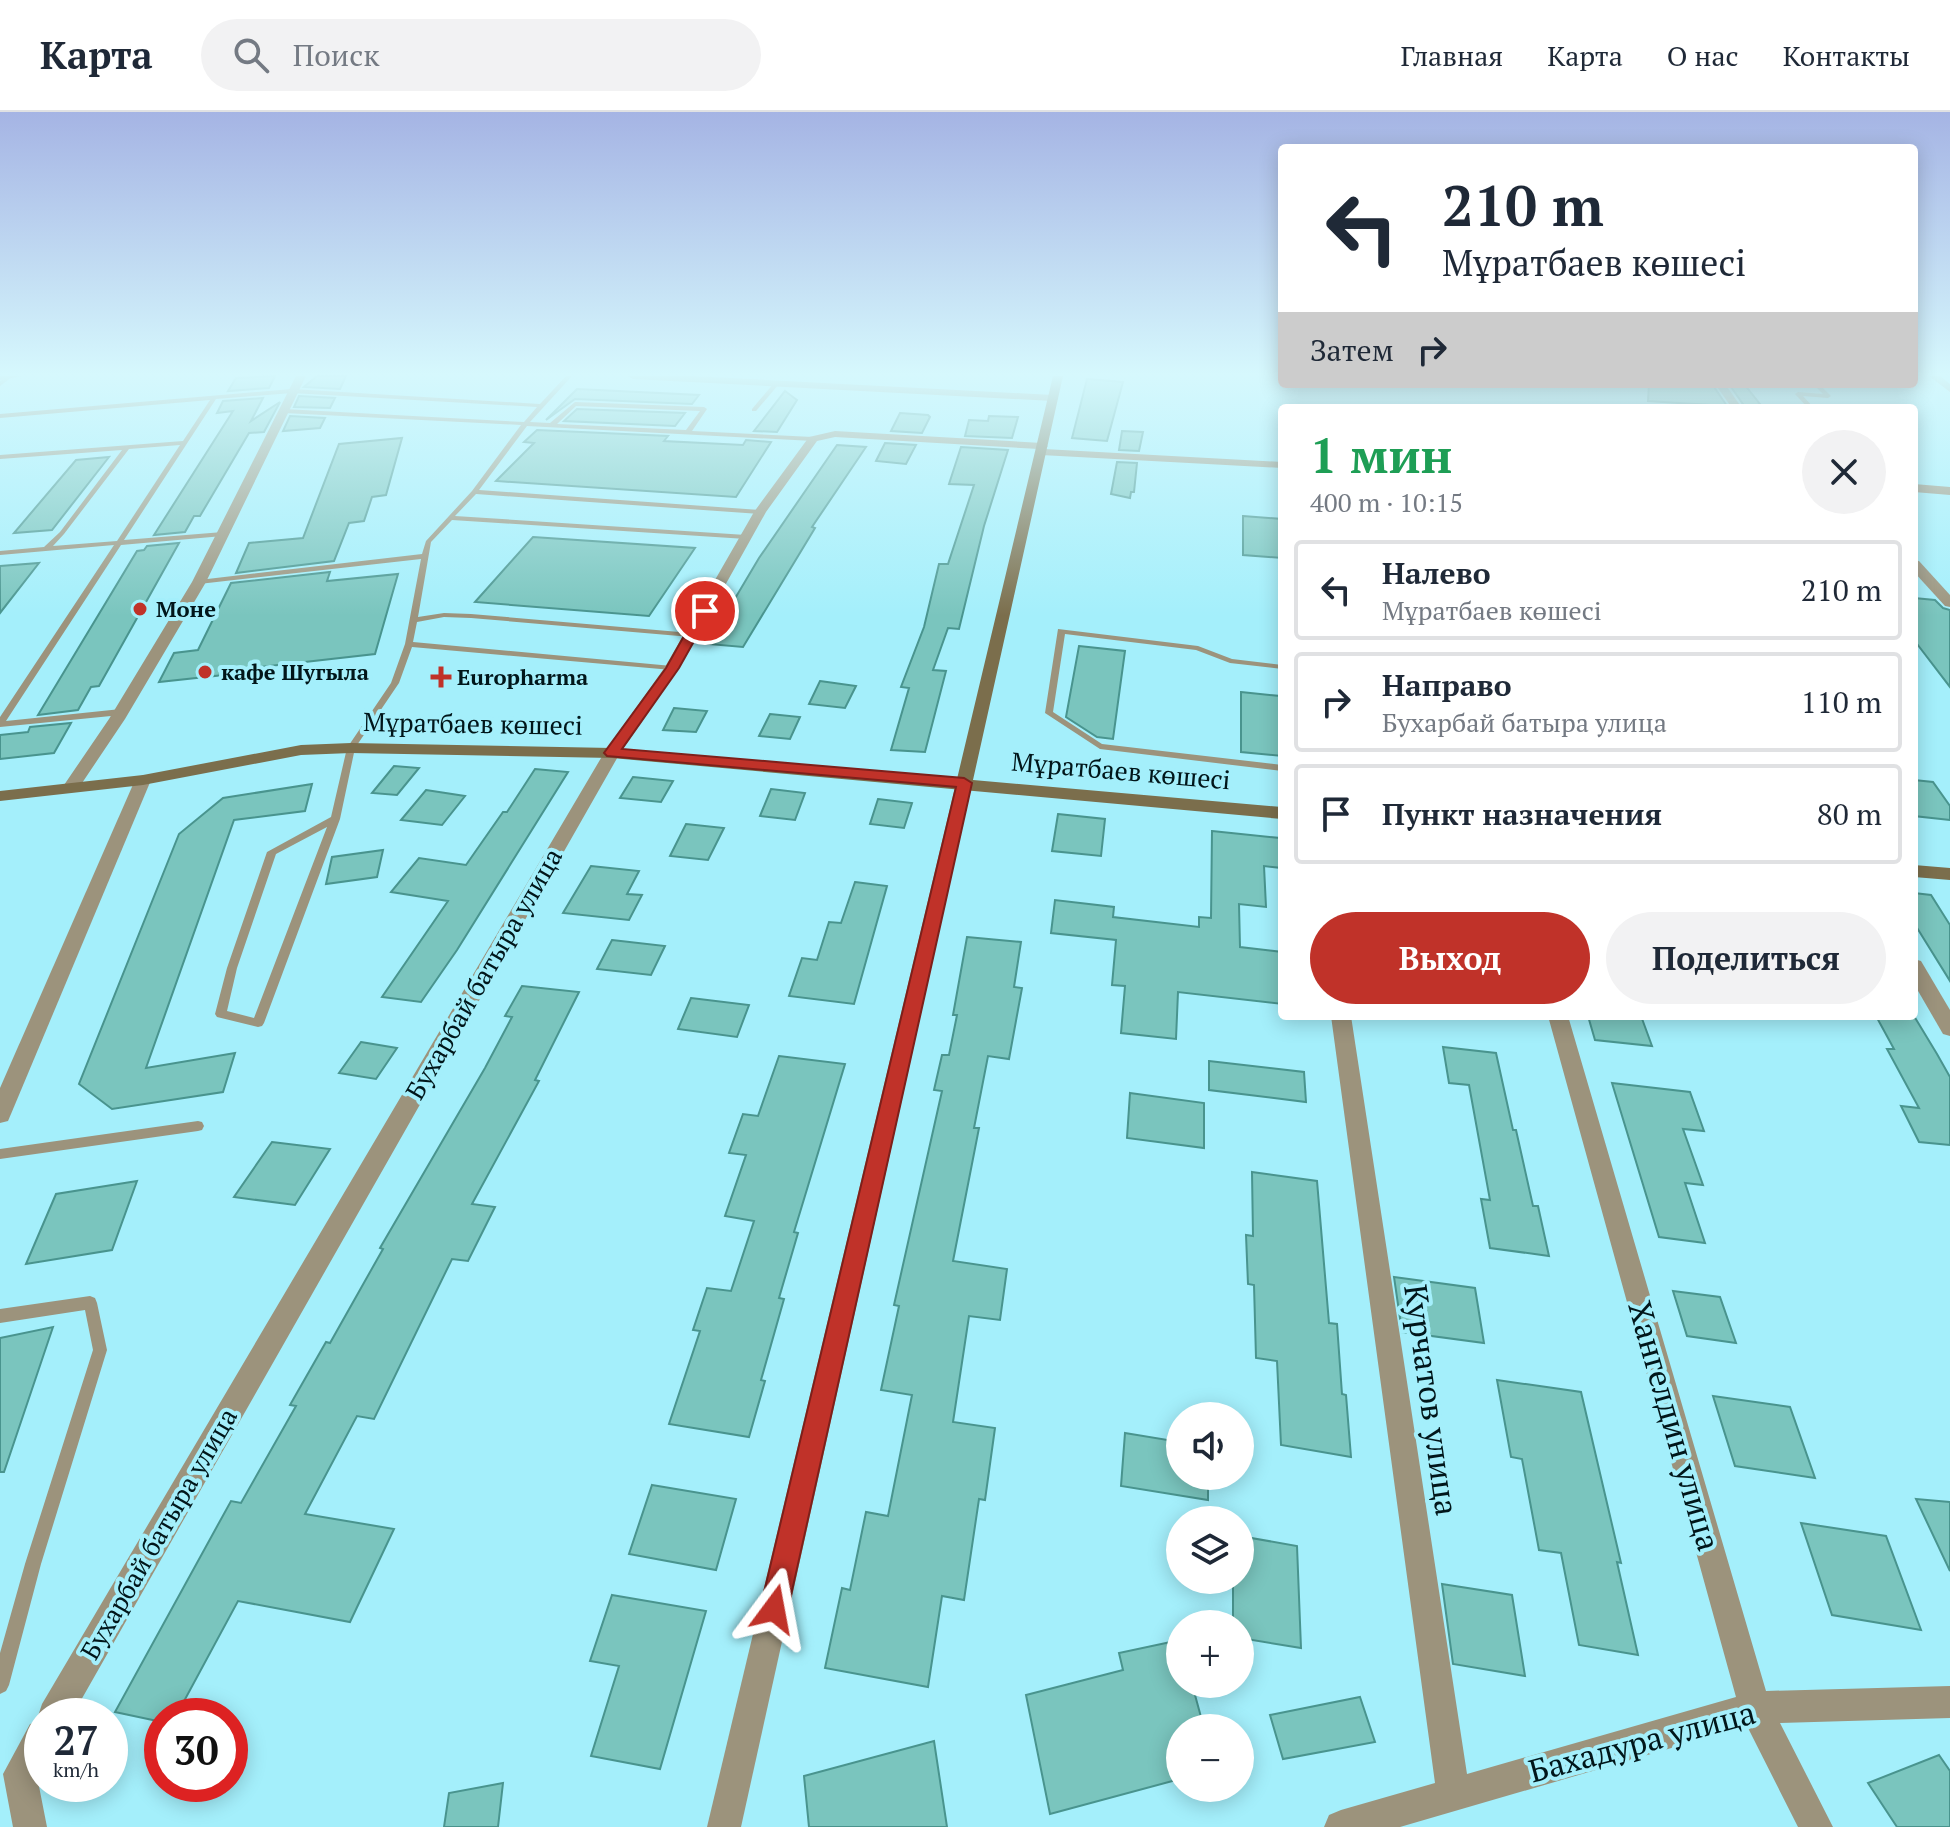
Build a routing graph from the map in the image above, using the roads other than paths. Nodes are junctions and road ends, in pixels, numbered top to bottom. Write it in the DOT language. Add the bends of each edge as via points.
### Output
graph roads {
  1 [pos="120,456"];
  2 [pos="175,456"];
  3 [pos="262,456"];
  4 [pos="501,456"];
  5 [pos="801,456"];
  6 [pos="1039,456"];
  7 [pos="1147,456"];
  8 [pos="4,457"];
  9 [pos="1278,465"];
  10 [pos="0,466"];
  11 [pos="1918,488"];
  12 [pos="1950,491"];
  13 [pos="474,492"];
  14 [pos="760,512"];
  15 [pos="450,518"];
  16 [pos="223,534"];
  17 [pos="746,537"];
  18 [pos="116,544"];
  19 [pos="45,550"];
  20 [pos="0,553"];
  21 [pos="425,556"];
  22 [pos="1918,568"];
  23 [pos="199,582"];
  24 [pos="1950,603"];
  25 [pos="413,620"];
  26 [pos="691,635"];
  27 [pos="409,644"];
  28 [pos="1278,667"];
  29 [pos="672,668"];
  30 [pos="121,712"];
  31 [pos="0,724"];
  32 [pos="351,748"];
  33 [pos="612,753"];
  34 [pos="1278,768"];
  35 [pos="143,780"];
  36 [pos="964,783"];
  37 [pos="70,788"];
  38 [pos="0,796"];
  39 [pos="1278,813"];
  40 [pos="335,819"];
  41 [pos="1918,871"];
  42 [pos="1950,874"];
  43 [pos="1918,973"];
  44 [pos="1342,1020"];
  45 [pos="1559,1020"];
  46 [pos="1950,1028"];
  47 [pos="0,1114"];
  48 [pos="198,1126"];
  49 [pos="0,1154"];
  50 [pos="0,1316"];
  51 [pos="0,1685"];
  52 [pos="64,1698"];
  53 [pos="1950,1702"];
  54 [pos="1755,1708"];
  55 [pos="24,1767"];
  56 [pos="1453,1793"];
  57 [pos="24,1795"];
  58 [pos="25,1802"];
  59 [pos="30,1827"];
  60 [pos="724,1827"];
  61 [pos="1341,1827"];
  62 [pos="1816,1827"];
  1 -- 19 [label="lane"];
  2 -- 18 [label="lane"];
  3 -- 16 [label="street"];
  4 -- 13 [label="lane"];
  5 -- 14 [label="street, Бухарбай батыра улица"];
  6 -- 36 [label="street"];
  7 -- 9 [label="street"];
  8 -- 10 [label="lane"];
  11 -- 12 [label="street"];
  13 -- 14 [label="lane"];
  13 -- 15 [label="lane"];
  14 -- 17 [label="street, Бухарбай батыра улица"];
  15 -- 17 [label="lane"];
  15 -- 21 [label="lane" via="428,542"];
  16 -- 18 [label="lane"];
  16 -- 23 [label="street"];
  17 -- 26 [label="street, Бухарбай батыра улица"];
  18 -- 19 [label="lane"];
  18 -- 31 [label="lane"];
  19 -- 20 [label="lane"];
  21 -- 23 [label="lane"];
  21 -- 25 [label="lane"];
  22 -- 24 [label="street"];
  23 -- 30 [label="street"];
  25 -- 26 [label="lane" via="471,616"];
  25 -- 27 [label="lane"];
  26 -- 29 [label="street, Бухарбай батыра улица"];
  27 -- 29 [label="lane"];
  27 -- 32 [label="lane" via="395,683"];
  28 -- 34 [label="lane" via="1230,661 1198,648 1061,631 1049,713 1100,746"];
  29 -- 33 [label="street, Бухарбай батыра улица"];
  30 -- 31 [label="lane"];
  30 -- 37 [label="street"];
  32 -- 33 [label="street, Мұратбаев көшесі"];
  32 -- 35 [label="street, Мұратбаев көшесі" via="301,750"];
  32 -- 40 [label="lane"];
  33 -- 36 [label="street, Мұратбаев көшесі"];
  33 -- 52 [label="street, Бухарбай батыра улица"];
  35 -- 37 [label="street, Мұратбаев көшесі"];
  35 -- 47 [label="street"];
  36 -- 39 [label="street, Мұратбаев көшесі"];
  36 -- 60 [label="street"];
  37 -- 38 [label="street, Мұратбаев көшесі"];
  40 -- 40 [label="lane" via="258,1023 221,1014 272,852"];
  41 -- 42 [label="street"];
  43 -- 46 [label="street"];
  44 -- 56 [label="street, Курчатов улица"];
  45 -- 54 [label="street, Хангелдин улица"];
  48 -- 49 [label="lane"];
  50 -- 51 [label="lane" via="90,1303 100,1350"];
  53 -- 54 [label="street, Бахадура улица"];
  54 -- 56 [label="street, Бахадура улица"];
  54 -- 62 [label="street, Хангелдин улица"];
  55 -- 57 [label="street"];
  56 -- 61 [label="street, Бахадура улица"];
  58 -- 59 [label="street"];
}
